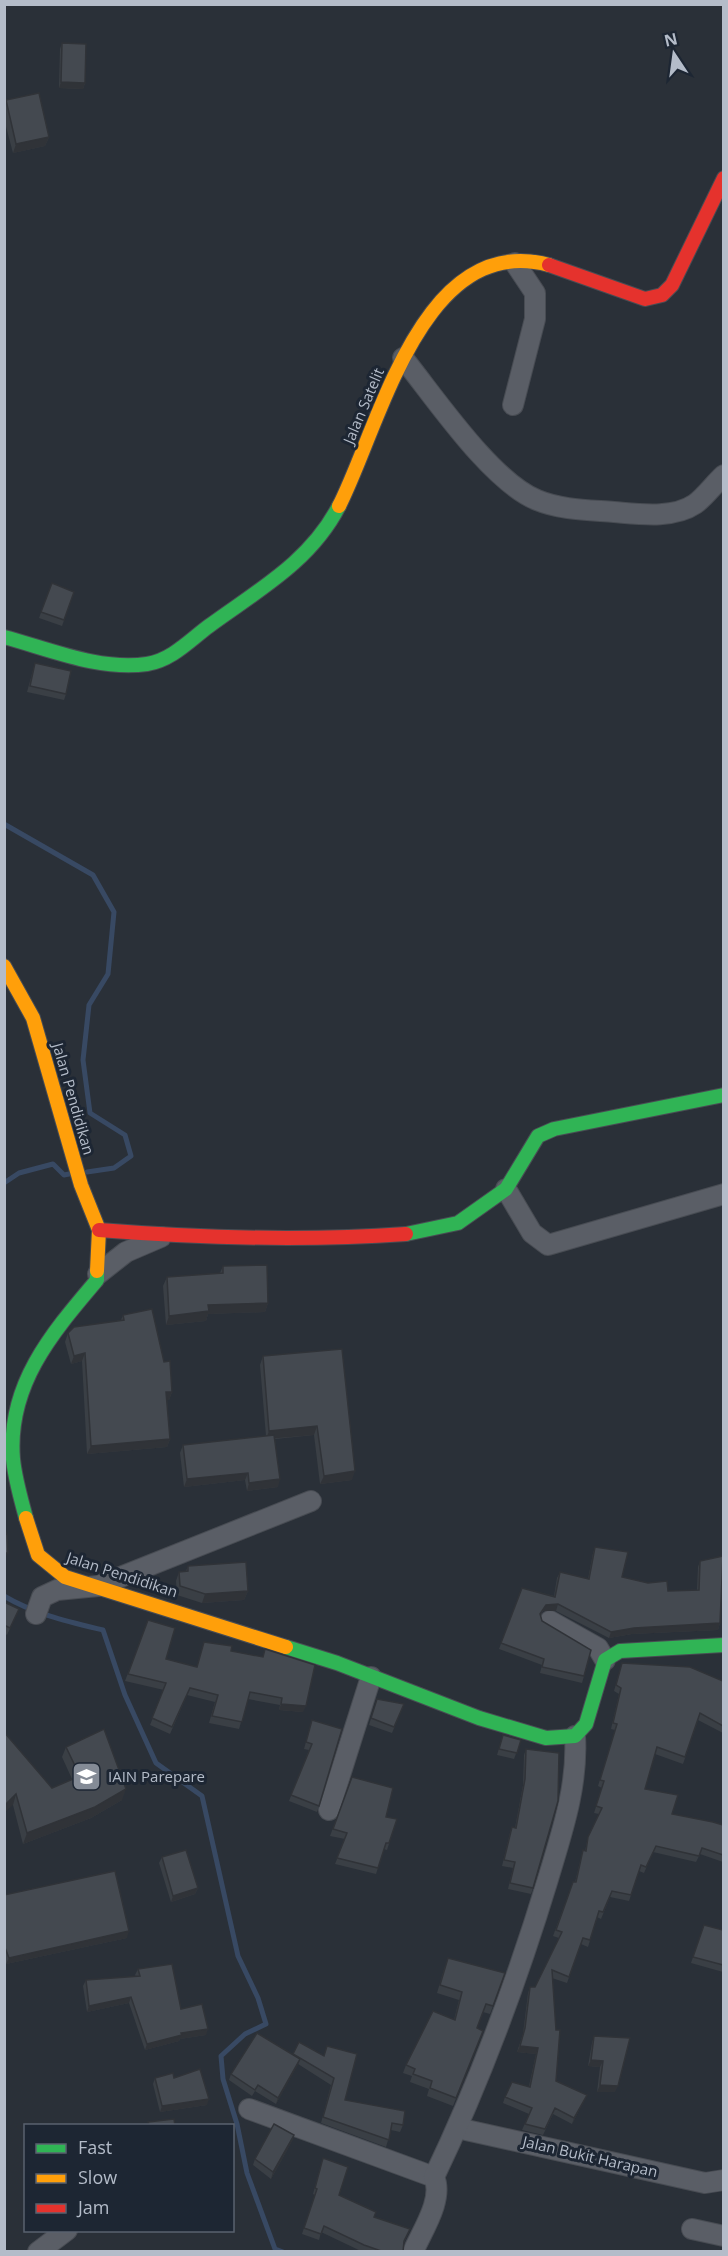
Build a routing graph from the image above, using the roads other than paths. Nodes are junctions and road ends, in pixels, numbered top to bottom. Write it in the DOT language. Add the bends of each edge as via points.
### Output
graph roads {
  1 [pos="723,178"];
  2 [pos="515,263"];
  3 [pos="403,358"];
  4 [pos="513,405"];
  5 [pos="723,475"];
  6 [pos="4,637"];
  7 [pos="4,966"];
  8 [pos="723,1095"];
  9 [pos="506,1189"];
  10 [pos="723,1194"];
  11 [pos="99,1230"];
  12 [pos="166,1234"];
  13 [pos="98,1274"];
  14 [pos="311,1501"];
  15 [pos="98,1586"];
  16 [pos="39,1606"];
  17 [pos="550,1621"];
  18 [pos="723,1645"];
  19 [pos="605,1660"];
  20 [pos="371,1677"];
  21 [pos="575,1736"];
  22 [pos="329,1810"];
  23 [pos="249,2109"];
  24 [pos="458,2128"];
  25 [pos="434,2177"];
  26 [pos="723,2180"];
  27 [pos="692,2229"];
  28 [pos="64,2232"];
  29 [pos="723,2236"];
  30 [pos="38,2252"];
  31 [pos="414,2252"];
  1 -- 2 [label="street, Jalan Satelit" via="681,268 662,295 645,299 540,262"];
  2 -- 3 [label="street, Jalan Satelit" via="486,267 455,286"];
  2 -- 4 [label="street" via="535,293 535,319"];
  3 -- 5 [label="street" via="507,483 539,501 564,508 617,513 680,511 695,504"];
  3 -- 6 [label="street, Jalan Satelit" via="380,402 351,480 329,524 308,553 277,580 172,654 149,663 108,663"];
  7 -- 11 [label="street, Jalan Pendidikan" via="33,1018 81,1185"];
  8 -- 9 [label="street" via="538,1136"];
  9 -- 10 [label="street" via="532,1233 548,1245"];
  9 -- 12 [label="street" via="458,1223 415,1233 359,1237"];
  11 -- 12 [label="street"];
  11 -- 13 [label="street, Jalan Pendidikan"];
  12 -- 13 [label="street" via="126,1252"];
  13 -- 15 [label="street, Jalan Pendidikan" via="50,1335 30,1370 18,1398 13,1439 13,1460 27,1525 38,1555 66,1577"];
  14 -- 15 [label="street"];
  15 -- 16 [label="street" via="57,1590"];
  15 -- 20 [label="street, Jalan Pendidikan"];
  17 -- 19 [label="street" via="598,1648"];
  18 -- 19 [label="street" via="620,1651"];
  19 -- 21 [label="street" via="586,1724"];
  20 -- 21 [label="street, Jalan Pendidikan" via="479,1718 546,1738"];
  20 -- 22 [label="street"];
  21 -- 24 [label="street" via="574,1778 567,1812 525,1956"];
  23 -- 25 [label="street"];
  24 -- 25 [label="street"];
  24 -- 26 [label="street, Jalan Bukit Harapan" via="705,2183"];
  25 -- 31 [label="street" via="438,2189"];
  27 -- 29 [label="street"];
  28 -- 30 [label="street"];
}
